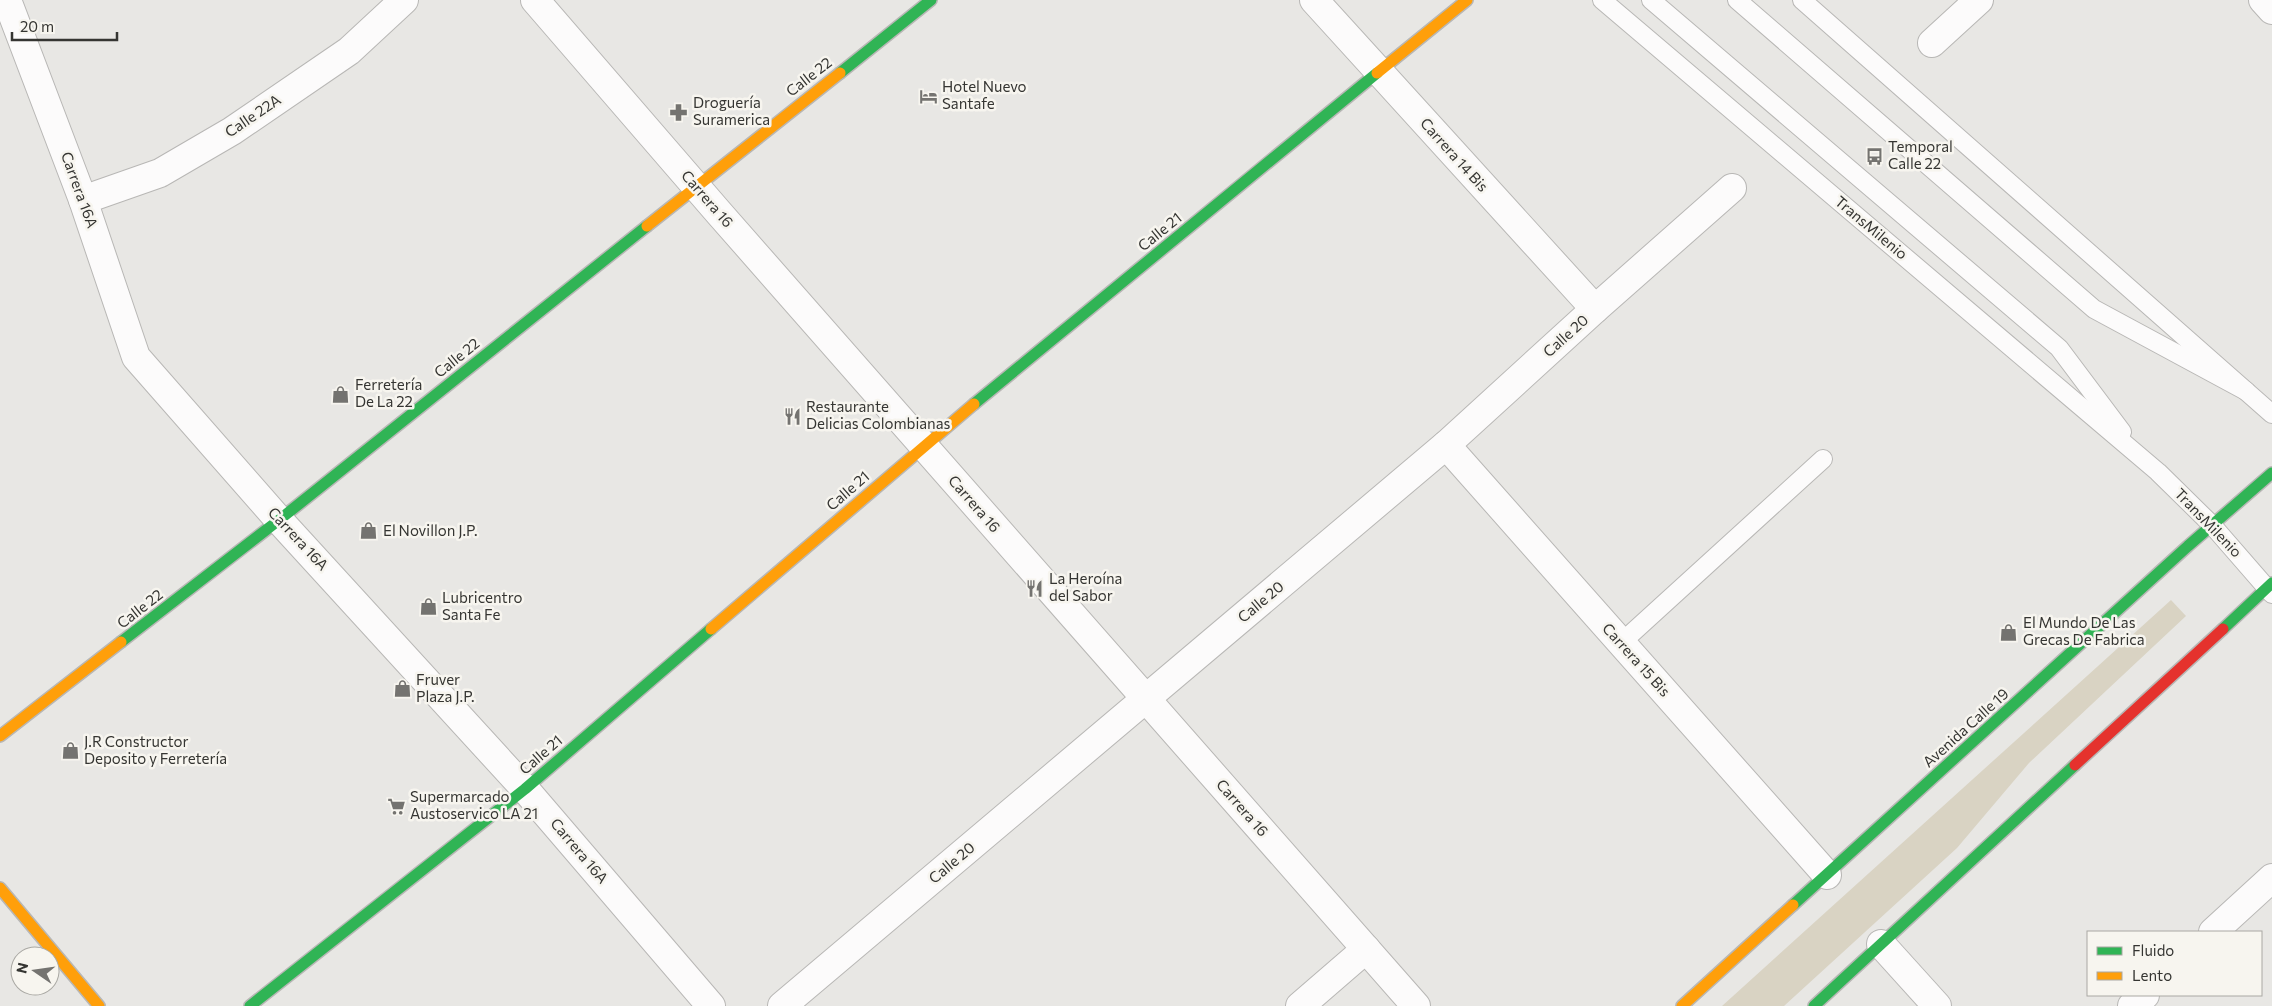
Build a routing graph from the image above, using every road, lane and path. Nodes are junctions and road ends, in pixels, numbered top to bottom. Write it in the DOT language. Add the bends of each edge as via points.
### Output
graph roads {
  1 [pos="7,0"];
  2 [pos="404,0"];
  3 [pos="535,0"];
  4 [pos="931,0"];
  5 [pos="1314,0"];
  6 [pos="1467,0"];
  7 [pos="1602,0"];
  8 [pos="1651,0"];
  9 [pos="1737,0"];
  10 [pos="1802,0"];
  11 [pos="1979,0"];
  12 [pos="2263,0"];
  13 [pos="2272,10"];
  14 [pos="1932,43"];
  15 [pos="1379,72"];
  16 [pos="696,186"];
  17 [pos="1732,188"];
  18 [pos="83,200"];
  19 [pos="1595,309"];
  20 [pos="2246,391"];
  21 [pos="2272,414"];
  22 [pos="923,446"];
  23 [pos="1446,446"];
  24 [pos="2140,456"];
  25 [pos="1823,459"];
  26 [pos="2272,474"];
  27 [pos="279,520"];
  28 [pos="2212,525"];
  29 [pos="2270,588"];
  30 [pos="1621,643"];
  31 [pos="1146,700"];
  32 [pos="0,736"];
  33 [pos="525,789"];
  34 [pos="1827,875"];
  35 [pos="2272,878"];
  36 [pos="0,888"];
  37 [pos="2214,931"];
  38 [pos="1881,944"];
  39 [pos="1366,949"];
  40 [pos="2144,996"];
  41 [pos="99,1006"];
  42 [pos="250,1006"];
  43 [pos="711,1006"];
  44 [pos="782,1006"];
  45 [pos="1300,1006"];
  46 [pos="1416,1006"];
  47 [pos="1682,1006"];
  48 [pos="1814,1006"];
  49 [pos="1937,1006"];
  50 [pos="2132,1006"];
  1 -- 18 [label="street, Carrera 16A"];
  2 -- 18 [label="street, Calle 22A" via="350,51 232,131 160,173"];
  3 -- 16 [label="street, Carrera 16"];
  4 -- 16 [label="street, Calle 22"];
  5 -- 15 [label="street, Carrera 14 Bis"];
  6 -- 15 [label="street, Calle 21"];
  7 -- 24 [label="lane, TransMilenio"];
  8 -- 24 [label="lane, TransMilenio" via="2059,348"];
  9 -- 20 [label="lane" via="2094,309"];
  10 -- 20 [label="lane"];
  11 -- 14 [label="street"];
  12 -- 13 [label="street"];
  15 -- 19 [label="street, Carrera 14 Bis"];
  15 -- 22 [label="street, Calle 21"];
  16 -- 22 [label="street, Carrera 16"];
  16 -- 27 [label="street, Calle 22"];
  17 -- 19 [label="street, Calle 20"];
  18 -- 27 [label="street, Carrera 16A" via="136,357"];
  19 -- 23 [label="street, Calle 20"];
  20 -- 21 [label="lane"];
  22 -- 31 [label="street, Carrera 16"];
  22 -- 33 [label="street, Calle 21"];
  23 -- 30 [label="street, Carrera 15 Bis"];
  23 -- 31 [label="street, Calle 20"];
  24 -- 28 [label="lane, TransMilenio"];
  25 -- 30 [label="lane"];
  26 -- 28 [label="street, Avenida Calle 19"];
  27 -- 32 [label="street, Calle 22"];
  27 -- 33 [label="street, Carrera 16A"];
  28 -- 29 [label="lane, TransMilenio"];
  28 -- 34 [label="street, Avenida Calle 19"];
  29 -- 38 [label="street"];
  30 -- 34 [label="street, Carrera 15 Bis"];
  31 -- 39 [label="street, Carrera 16"];
  31 -- 44 [label="street, Calle 20"];
  33 -- 42 [label="street, Calle 21"];
  33 -- 43 [label="street, Carrera 16A"];
  34 -- 47 [label="street, Avenida Calle 19"];
  35 -- 37 [label="street"];
  36 -- 41 [label="street"];
  38 -- 48 [label="street"];
  38 -- 49 [label="street"];
  39 -- 45 [label="street"];
  39 -- 46 [label="street, Carrera 16"];
  40 -- 50 [label="street"];
}
